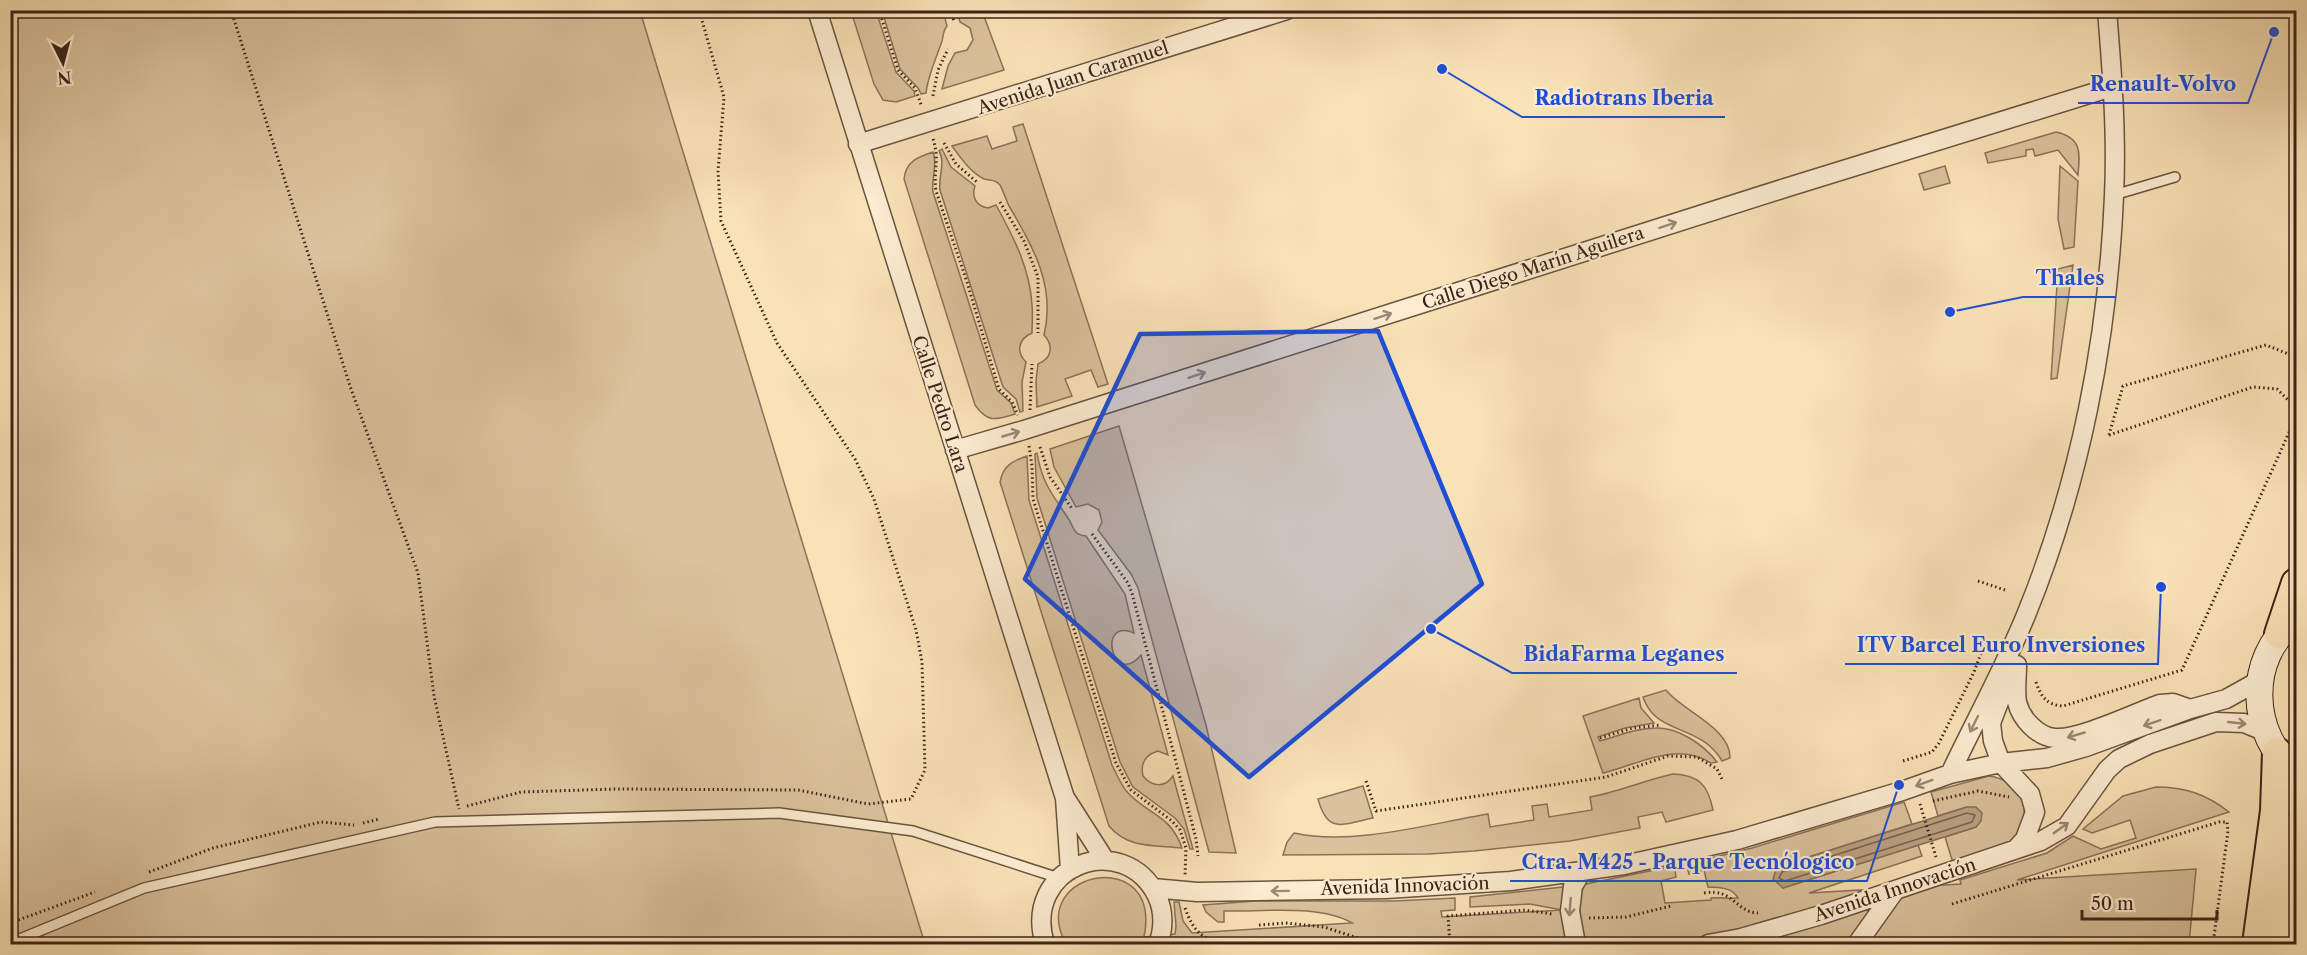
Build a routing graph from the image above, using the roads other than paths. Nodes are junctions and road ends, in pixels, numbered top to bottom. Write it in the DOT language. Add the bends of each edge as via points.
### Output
graph roads {
  1 [pos="817,10"];
  2 [pos="1287,10"];
  3 [pos="2107,10"];
  4 [pos="2112,87"];
  5 [pos="858,144"];
  6 [pos="2175,177"];
  7 [pos="2114,195"];
  8 [pos="955,450"];
  9 [pos="2296,583"];
  10 [pos="2026,614"];
  11 [pos="2288,626"];
  12 [pos="2017,661"];
  13 [pos="2261,674"];
  14 [pos="2190,709"];
  15 [pos="2280,752"];
  16 [pos="2001,763"];
  17 [pos="1950,774"];
  18 [pos="1065,798"];
  19 [pos="2284,832"];
  20 [pos="2012,853"];
  21 [pos="1105,860"];
  22 [pos="1582,871"];
  23 [pos="1064,874"];
  24 [pos="1153,888"];
  25 [pos="1893,892"];
  26 [pos="1741,938"];
  27 [pos="10,943"];
  28 [pos="2265,944"];
  29 [pos="1045,945"];
  30 [pos="1158,945"];
  31 [pos="1576,945"];
  32 [pos="1708,945"];
  33 [pos="1762,945"];
  34 [pos="1857,945"];
  1 -- 5 [label="street, Calle Pedro Lara"];
  2 -- 5 [label="street, Avenida Juan Caramuel"];
  3 -- 4 [label="street"];
  4 -- 7 [label="street"];
  8 -- 4 [label="street, Calle Diego Marín Aguilera, one-way"];
  5 -- 8 [label="street, Calle Pedro Lara"];
  6 -- 7 [label="lane"];
  7 -- 10 [label="street" via="2105,305 2085,430 2058,526"];
  8 -- 18 [label="street, Calle Pedro Lara"];
  9 -- 11 [label="main road"];
  10 -- 12 [label="street"];
  10 -- 17 [label="street, one-way"];
  11 -- 13 [label="street" via="2268,654"];
  14 -- 12 [label="street, one-way" via="2173,703 2160,704 2072,737 2053,738 2035,731 2017,703"];
  12 -- 16 [label="street" via="1990,723"];
  13 -- 14 [label="street, Avenida Innovación" via="2241,692"];
  13 -- 15 [label="street" via="2258,698"];
  14 -- 16 [label="street, Avenida Innovación, one-way" via="2086,747 2047,758"];
  15 -- 19 [label="main road" via="2277,784"];
  20 -- 15 [label="street, Avenida Innovación, one-way" via="2067,826 2107,770 2119,759 2150,744 2216,722 2244,723"];
  16 -- 17 [label="street, Avenida Innovación"];
  16 -- 20 [label="street" via="2030,794 2035,812 2025,839"];
  17 -- 22 [label="street, Avenida Innovación, one-way" via="1735,840"];
  18 -- 21 [label="street, Calle Pedro Lara"];
  18 -- 23 [label="street, Calle Pedro Lara"];
  19 -- 28 [label="main road"];
  20 -- 25 [label="street, Avenida Innovación"];
  21 -- 23 [label="street" via="1086,862"];
  21 -- 24 [label="street" via="1132,869"];
  22 -- 24 [label="street, Avenida Innovación, one-way" via="1511,881 1386,889"];
  22 -- 31 [label="street, one-way" via="1572,886 1570,912"];
  23 -- 27 [label="lane" via="913,831 779,813 435,822 144,888"];
  23 -- 29 [label="street" via="1045,898 1042,909"];
  24 -- 30 [label="street" via="1162,914"];
  25 -- 26 [label="street, Avenida Innovación"];
  25 -- 34 [label="street"];
  26 -- 32 [label="street, Avenida Innovación"];
  26 -- 33 [label="street"];
}
